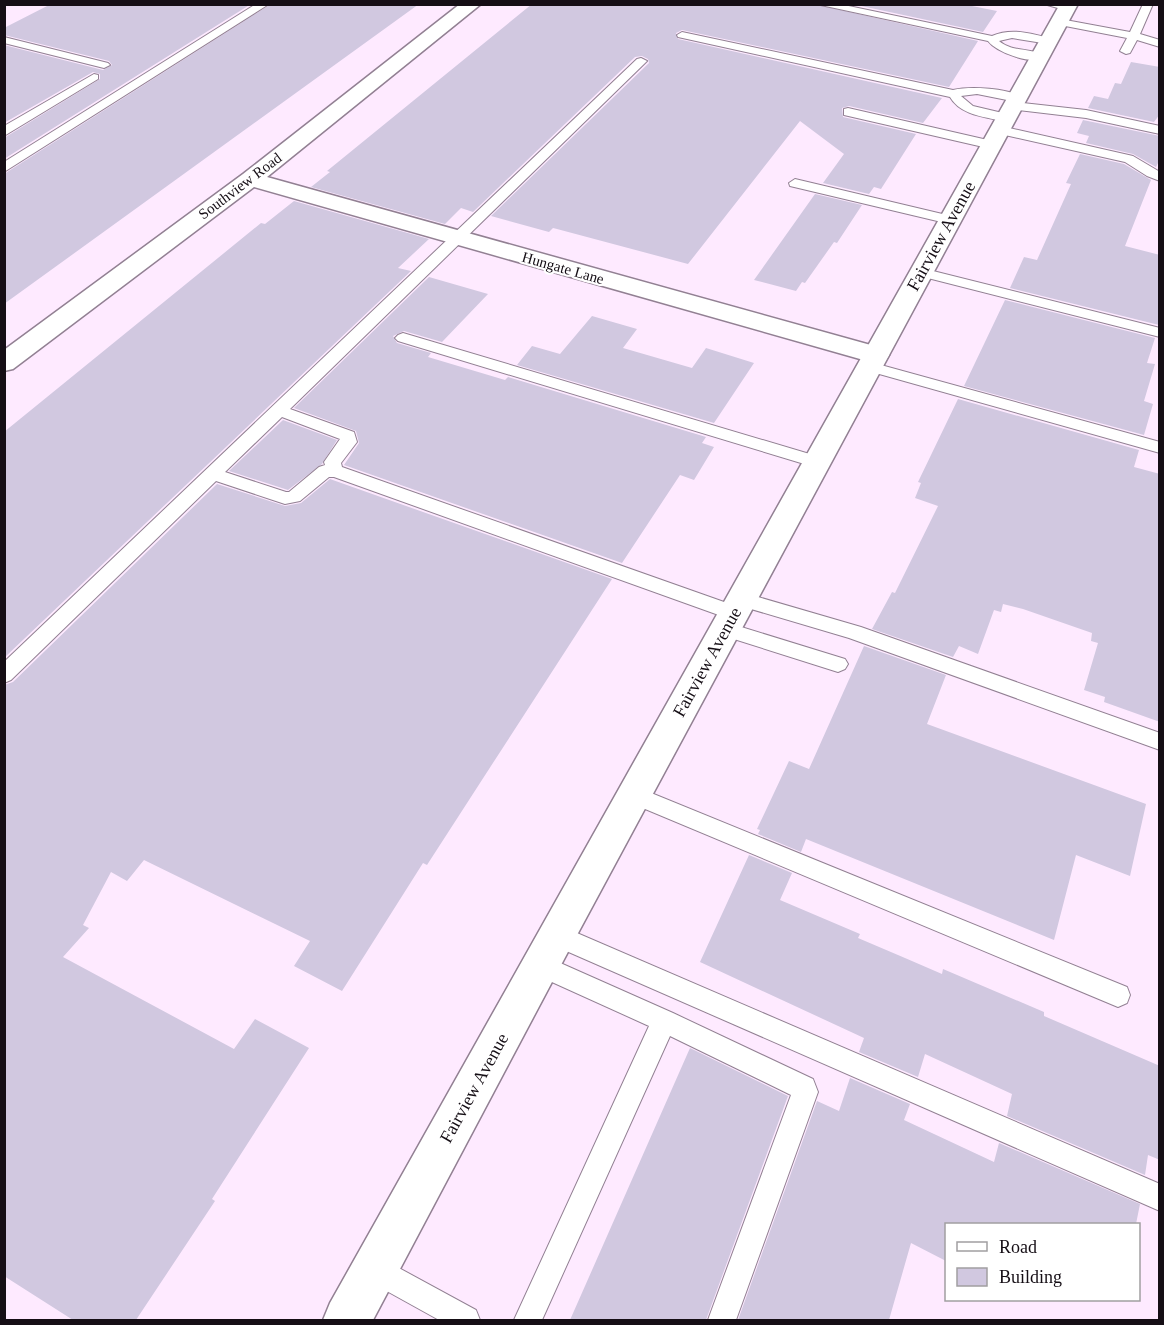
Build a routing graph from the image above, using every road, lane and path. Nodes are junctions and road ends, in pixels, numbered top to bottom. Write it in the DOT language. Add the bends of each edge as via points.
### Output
graph roads {
  1 [pos="264,4"];
  2 [pos="472,4"];
  3 [pos="821,4"];
  4 [pos="1148,4"];
  5 [pos="1056,23"];
  6 [pos="682,35"];
  7 [pos="1134,36"];
  8 [pos="993,39"];
  9 [pos="4,40"];
  10 [pos="1160,44"];
  11 [pos="1126,51"];
  12 [pos="640,62"];
  13 [pos="104,65"];
  14 [pos="94,77"];
  15 [pos="954,94"];
  16 [pos="848,112"];
  17 [pos="1006,119"];
  18 [pos="1160,130"];
  19 [pos="4,132"];
  20 [pos="7,164"];
  21 [pos="1160,177"];
  22 [pos="251,179"];
  23 [pos="795,183"];
  24 [pos="950,220"];
  25 [pos="457,238"];
  26 [pos="921,272"];
  27 [pos="1160,333"];
  28 [pos="403,338"];
  29 [pos="873,361"];
  30 [pos="4,363"];
  31 [pos="279,410"];
  32 [pos="1160,448"];
  33 [pos="817,462"];
  34 [pos="335,471"];
  35 [pos="213,474"];
  36 [pos="733,614"];
  37 [pos="838,664"];
  38 [pos="4,675"];
  39 [pos="1160,742"];
  40 [pos="634,795"];
  41 [pos="556,935"];
  42 [pos="540,965"];
  43 [pos="1118,995"];
  44 [pos="664,1021"];
  45 [pos="1160,1198"];
  46 [pos="375,1269"];
  47 [pos="347,1320"];
  48 [pos="466,1320"];
  49 [pos="528,1320"];
  50 [pos="722,1320"];
  1 -- 20 [label="lane"];
  2 -- 22 [label="street, Southview Road"];
  3 -- 8 [label="lane"];
  4 -- 7 [label="lane"];
  5 -- 7 [label="lane"];
  5 -- 8 [label="lane"];
  5 -- 8 [label="lane" via="1005,50 996,46"];
  5 -- 17 [label="street, Fairview Avenue"];
  6 -- 15 [label="lane"];
  7 -- 10 [label="lane"];
  7 -- 11 [label="lane"];
  9 -- 13 [label="lane"];
  12 -- 25 [label="lane"];
  14 -- 19 [label="lane"];
  15 -- 17 [label="lane" via="959,103"];
  15 -- 17 [label="lane" via="977,92"];
  16 -- 17 [label="lane"];
  17 -- 18 [label="lane" via="1086,114"];
  17 -- 21 [label="lane" via="1129,159"];
  17 -- 24 [label="street, Fairview Avenue"];
  22 -- 25 [label="street, Hungate Lane"];
  22 -- 30 [label="street, Southview Road"];
  23 -- 24 [label="lane"];
  24 -- 26 [label="street, Fairview Avenue"];
  25 -- 29 [label="street, Hungate Lane"];
  25 -- 31 [label="lane"];
  26 -- 27 [label="lane"];
  26 -- 29 [label="street, Fairview Avenue"];
  28 -- 33 [label="lane"];
  29 -- 32 [label="lane"];
  29 -- 33 [label="street, Fairview Avenue"];
  31 -- 34 [label="lane" via="348,436 349,442 332,462"];
  31 -- 35 [label="lane"];
  33 -- 36 [label="street, Fairview Avenue"];
  34 -- 35 [label="lane" via="325,471 294,497 285,498"];
  34 -- 36 [label="lane"];
  35 -- 38 [label="lane"];
  36 -- 37 [label="lane"];
  36 -- 39 [label="lane" via="854,632"];
  36 -- 40 [label="street, Fairview Avenue"];
  40 -- 41 [label="street, Fairview Avenue"];
  40 -- 43 [label="lane"];
  41 -- 42 [label="street, Fairview Avenue"];
  41 -- 45 [label="lane"];
  42 -- 44 [label="lane"];
  42 -- 46 [label="street, Fairview Avenue"];
  44 -- 49 [label="lane"];
  44 -- 50 [label="lane" via="804,1088 805,1092"];
  46 -- 47 [label="street, Fairview Avenue"];
  46 -- 48 [label="lane"];
}
